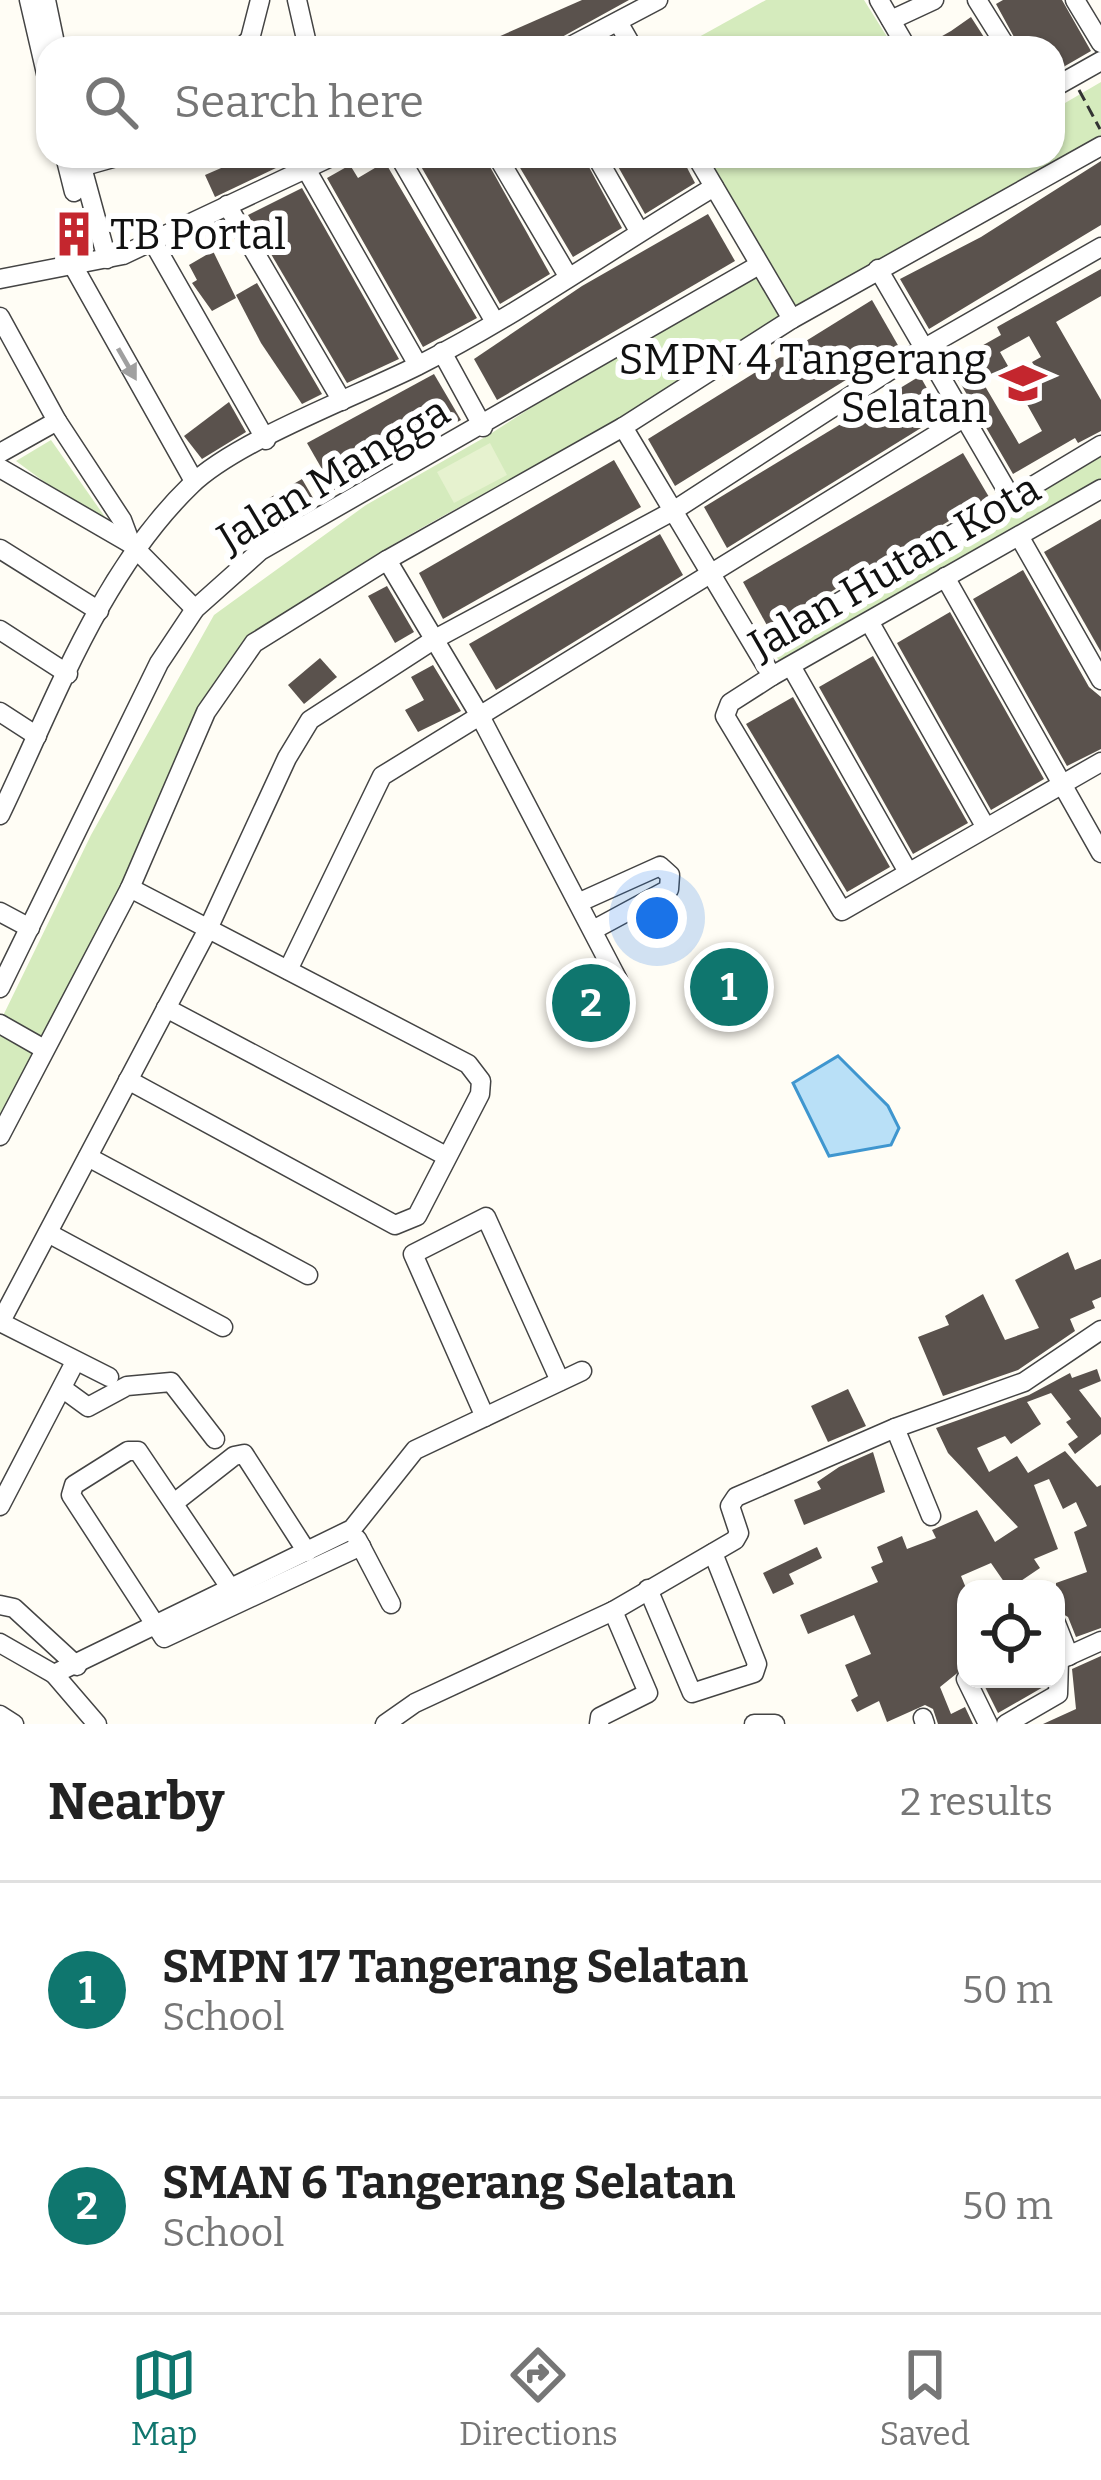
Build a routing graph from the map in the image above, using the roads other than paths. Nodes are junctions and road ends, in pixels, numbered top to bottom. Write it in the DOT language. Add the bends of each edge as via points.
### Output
graph roads {
  1 [pos="29,0"];
  2 [pos="46,0"];
  3 [pos="260,0"];
  4 [pos="297,0"];
  5 [pos="658,0"];
  6 [pos="879,0"];
  7 [pos="934,0"];
  8 [pos="977,0"];
  9 [pos="1076,0"];
  10 [pos="891,20"];
  11 [pos="618,22"];
  12 [pos="45,36"];
  13 [pos="49,36"];
  14 [pos="251,36"];
  15 [pos="305,36"];
  16 [pos="591,36"];
  17 [pos="626,36"];
  18 [pos="900,36"];
  19 [pos="1000,36"];
  20 [pos="1101,44"];
  21 [pos="1101,61"];
  22 [pos="1065,81"];
  23 [pos="1101,146"];
  24 [pos="1065,166"];
  25 [pos="77,168"];
  26 [pos="406,168"];
  27 [pos="504,168"];
  28 [pos="603,168"];
  29 [pos="703,168"];
  30 [pos="1061,168"];
  31 [pos="306,169"];
  32 [pos="714,187"];
  33 [pos="227,205"];
  34 [pos="639,232"];
  35 [pos="153,242"];
  36 [pos="1101,247"];
  37 [pos="107,259"];
  38 [pos="70,262"];
  39 [pos="759,265"];
  40 [pos="878,269"];
  41 [pos="568,276"];
  42 [pos="0,279"];
  43 [pos="0,317"];
  44 [pos="792,319"];
  45 [pos="494,322"];
  46 [pos="923,350"];
  47 [pos="442,352"];
  48 [pos="418,365"];
  49 [pos="342,401"];
  50 [pos="965,417"];
  51 [pos="57,422"];
  52 [pos="483,427"];
  53 [pos="623,427"];
  54 [pos="266,440"];
  55 [pos="1101,445"];
  56 [pos="0,453"];
  57 [pos="0,468"];
  58 [pos="194,482"];
  59 [pos="1010,496"];
  60 [pos="1098,497"];
  61 [pos="673,511"];
  62 [pos="1018,536"];
  63 [pos="134,548"];
  64 [pos="0,549"];
  65 [pos="387,560"];
  66 [pos="714,575"];
  67 [pos="945,578"];
  68 [pos="195,609"];
  69 [pos="99,610"];
  70 [pos="870,622"];
  71 [pos="0,630"];
  72 [pos="435,639"];
  73 [pos="758,651"];
  74 [pos="791,666"];
  75 [pos="68,674"];
  76 [pos="772,676"];
  77 [pos="1101,680"];
  78 [pos="0,712"];
  79 [pos="480,716"];
  80 [pos="37,736"];
  81 [pos="1101,762"];
  82 [pos="1061,786"];
  83 [pos="0,814"];
  84 [pos="985,826"];
  85 [pos="1101,853"];
  86 [pos="908,872"];
  87 [pos="130,888"];
  88 [pos="580,902"];
  89 [pos="0,912"];
  90 [pos="30,928"];
  91 [pos="595,929"];
  92 [pos="207,931"];
  93 [pos="288,970"];
  94 [pos="618,980"];
  95 [pos="0,988"];
  96 [pos="166,1008"];
  97 [pos="0,1024"];
  98 [pos="44,1049"];
  99 [pos="128,1081"];
  100 [pos="0,1136"];
  101 [pos="446,1156"];
  102 [pos="88,1157"];
  103 [pos="48,1233"];
  104 [pos="308,1275"];
  105 [pos="0,1323"];
  106 [pos="223,1327"];
  107 [pos="1101,1330"];
  108 [pos="75,1363"];
  109 [pos="582,1371"];
  110 [pos="109,1377"];
  111 [pos="560,1381"];
  112 [pos="62,1388"];
  113 [pos="485,1417"];
  114 [pos="896,1428"];
  115 [pos="215,1439"];
  116 [pos="174,1503"];
  117 [pos="0,1507"];
  118 [pos="931,1516"];
  119 [pos="357,1538"];
  120 [pos="307,1552"];
  121 [pos="713,1553"];
  122 [pos="231,1588"];
  123 [pos="649,1588"];
  124 [pos="392,1604"];
  125 [pos="0,1605"];
  126 [pos="613,1611"];
  127 [pos="156,1624"];
  128 [pos="1101,1641"];
  129 [pos="0,1642"];
  130 [pos="1065,1646"];
  131 [pos="1069,1656"];
  132 [pos="76,1662"];
  133 [pos="60,1679"];
  134 [pos="970,1688"];
  135 [pos="85,1705"];
  136 [pos="0,1715"];
  137 [pos="407,1717"];
  138 [pos="14,1724"];
  139 [pos="73,1724"];
  140 [pos="97,1724"];
  141 [pos="385,1724"];
  142 [pos="599,1724"];
  143 [pos="754,1724"];
  144 [pos="775,1724"];
  145 [pos="988,1724"];
  146 [pos="1006,1724"];
  1 -- 12 [label="street"];
  2 -- 13 [label="street"];
  3 -- 14 [label="street"];
  4 -- 15 [label="street"];
  5 -- 11 [label="street"];
  6 -- 10 [label="street"];
  7 -- 10 [label="street"];
  8 -- 19 [label="street"];
  9 -- 20 [label="street"];
  10 -- 18 [label="street"];
  11 -- 16 [label="street"];
  11 -- 17 [label="street"];
  21 -- 22 [label="street"];
  23 -- 24 [label="street"];
  25 -- 37 [label="street"];
  26 -- 45 [label="street"];
  27 -- 41 [label="street"];
  28 -- 34 [label="street"];
  29 -- 32 [label="street"];
  30 -- 40 [label="street"];
  31 -- 33 [label="street"];
  31 -- 48 [label="street"];
  32 -- 34 [label="street"];
  32 -- 39 [label="street"];
  33 -- 35 [label="street"];
  33 -- 49 [label="street"];
  34 -- 41 [label="street"];
  35 -- 37 [label="street"];
  35 -- 54 [label="street"];
  36 -- 46 [label="street"];
  37 -- 38 [label="street"];
  38 -- 42 [label="street"];
  38 -- 58 [label="street, one-way"];
  39 -- 44 [label="street"];
  39 -- 52 [label="street, Jalan Mangga"];
  40 -- 44 [label="street"];
  40 -- 46 [label="street"];
  41 -- 45 [label="street"];
  43 -- 51 [label="street"];
  44 -- 53 [label="street"];
  45 -- 47 [label="street"];
  46 -- 50 [label="street"];
  46 -- 61 [label="street"];
  47 -- 48 [label="street"];
  47 -- 52 [label="street"];
  48 -- 49 [label="street"];
  49 -- 54 [label="street"];
  50 -- 59 [label="street"];
  50 -- 66 [label="street"];
  51 -- 56 [label="street"];
  51 -- 63 [label="street"];
  52 -- 68 [label="street, Jalan Mangga" via="260,551"];
  53 -- 61 [label="street"];
  53 -- 65 [label="street"];
  54 -- 58 [label="street"];
  55 -- 59 [label="street"];
  57 -- 63 [label="street"];
  58 -- 63 [label="street"];
  59 -- 73 [label="street"];
  60 -- 62 [label="street, Jalan Hutan Kota"];
  61 -- 66 [label="street"];
  61 -- 72 [label="street"];
  62 -- 67 [label="street, Jalan Hutan Kota"];
  62 -- 77 [label="street"];
  63 -- 68 [label="street"];
  63 -- 69 [label="street"];
  64 -- 69 [label="street"];
  65 -- 72 [label="street"];
  65 -- 87 [label="street" via="281,622 238,660 206,712"];
  66 -- 73 [label="street"];
  66 -- 79 [label="street"];
  67 -- 70 [label="street, Jalan Hutan Kota"];
  67 -- 82 [label="street"];
  68 -- 90 [label="street, Jalan Mangga" via="159,662"];
  69 -- 75 [label="street"];
  70 -- 74 [label="street, Jalan Hutan Kota"];
  70 -- 84 [label="street"];
  71 -- 75 [label="street"];
  72 -- 79 [label="street"];
  72 -- 92 [label="street" via="310,720"];
  73 -- 76 [label="street"];
  74 -- 76 [label="street, Jalan Hutan Kota"];
  74 -- 86 [label="street"];
  75 -- 80 [label="street"];
  76 -- 86 [label="street, Jalan Hutan Kota" via="725,709 836,908 850,909"];
  78 -- 80 [label="street"];
  79 -- 88 [label="street"];
  79 -- 93 [label="street" via="398,764 370,791"];
  80 -- 83 [label="street"];
  81 -- 82 [label="street"];
  82 -- 84 [label="street"];
  82 -- 85 [label="street"];
  84 -- 86 [label="street"];
  87 -- 92 [label="street"];
  87 -- 98 [label="street"];
  88 -- 91 [label="street"];
  88 -- 91 [label="street" via="660,866 670,875 669,889"];
  89 -- 90 [label="street"];
  90 -- 95 [label="street, Jalan Mangga"];
  91 -- 94 [label="street"];
  92 -- 93 [label="street"];
  92 -- 96 [label="street"];
  93 -- 101 [label="street" via="477,1072 480,1094"];
  96 -- 99 [label="street"];
  96 -- 101 [label="street"];
  97 -- 98 [label="street"];
  98 -- 100 [label="street"];
  99 -- 101 [label="street" via="395,1225 417,1216"];
  99 -- 102 [label="street"];
  102 -- 103 [label="street"];
  102 -- 104 [label="street"];
  103 -- 105 [label="street"];
  103 -- 106 [label="street"];
  105 -- 108 [label="street"];
  107 -- 114 [label="street" via="1037,1376"];
  108 -- 110 [label="street"];
  108 -- 112 [label="street"];
  109 -- 111 [label="street"];
  111 -- 113 [label="street"];
  111 -- 113 [label="street" via="486,1216 413,1254"];
  112 -- 115 [label="street" via="88,1407 128,1386 171,1382"];
  112 -- 117 [label="street"];
  113 -- 119 [label="street" via="415,1450"];
  114 -- 118 [label="street"];
  114 -- 121 [label="street" via="736,1497 730,1511 739,1536"];
  116 -- 120 [label="street" via="244,1454"];
  116 -- 122 [label="street"];
  116 -- 127 [label="street" via="133,1449 72,1490"];
  119 -- 120 [label="street"];
  119 -- 124 [label="street"];
  119 -- 127 [label="street" via="164,1638"];
  120 -- 122 [label="street"];
  121 -- 123 [label="street"];
  121 -- 123 [label="street" via="754,1672 692,1693"];
  122 -- 127 [label="street"];
  123 -- 126 [label="street"];
  125 -- 132 [label="street"];
  126 -- 137 [label="street"];
  126 -- 142 [label="street" via="647,1693"];
  127 -- 132 [label="street"];
  128 -- 131 [label="street"];
  129 -- 133 [label="street"];
  130 -- 131 [label="street"];
  131 -- 146 [label="street" via="1058,1663 1058,1694"];
  132 -- 133 [label="street"];
  133 -- 135 [label="street"];
  134 -- 145 [label="street"];
  135 -- 139 [label="street"];
  135 -- 140 [label="street"];
  136 -- 138 [label="street"];
  137 -- 141 [label="street"];
  143 -- 144 [label="street"];
}
